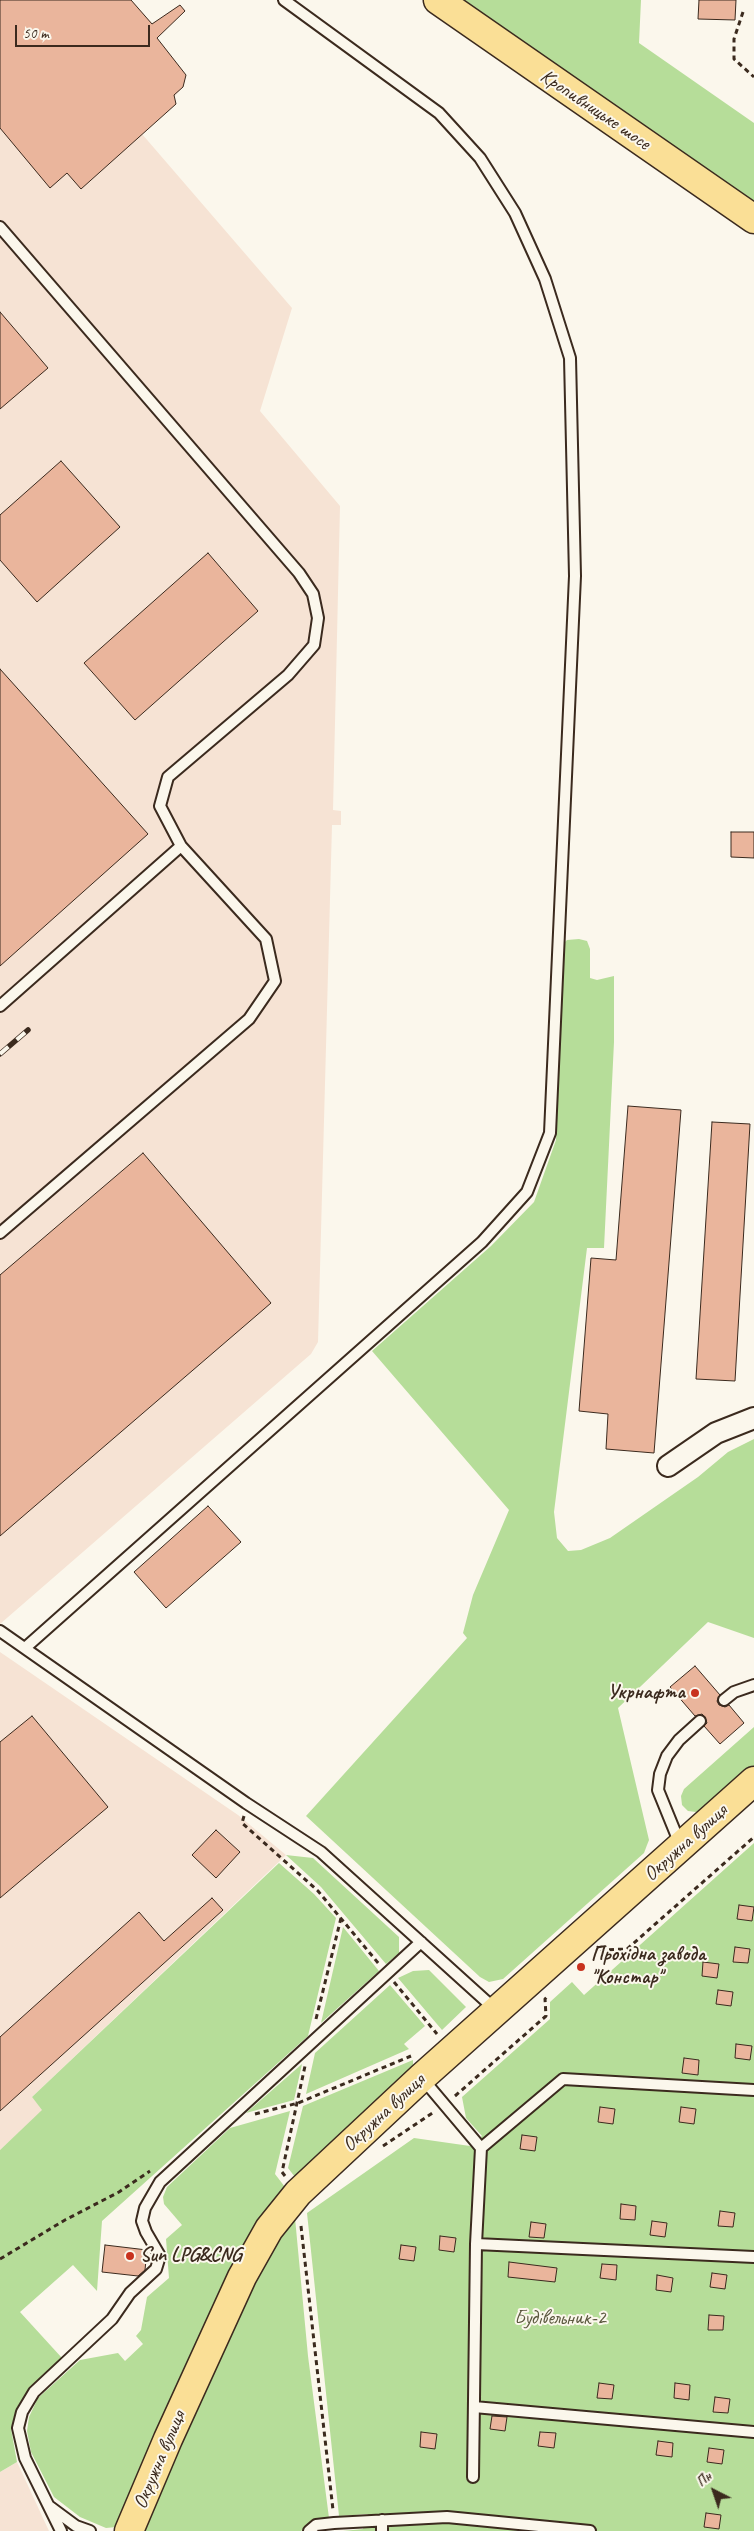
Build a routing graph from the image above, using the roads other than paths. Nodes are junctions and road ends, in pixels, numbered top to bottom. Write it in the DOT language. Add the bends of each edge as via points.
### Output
graph roads {
  1 [pos="284,0"];
  2 [pos="438,0"];
  3 [pos="754,219"];
  4 [pos="0,227"];
  5 [pos="181,846"];
  6 [pos="0,1006"];
  7 [pos="0,1233"];
  8 [pos="754,1418"];
  9 [pos="668,1466"];
  10 [pos="0,1631"];
  11 [pos="25,1648"];
  12 [pos="754,1685"];
  13 [pos="724,1700"];
  14 [pos="700,1721"];
  15 [pos="754,1782"];
  16 [pos="681,1847"];
  17 [pos="421,1942"];
  18 [pos="497,2011"];
  19 [pos="421,2078"];
  20 [pos="754,2090"];
  21 [pos="481,2148"];
  22 [pos="476,2244"];
  23 [pos="754,2257"];
  24 [pos="474,2407"];
  25 [pos="754,2432"];
  26 [pos="473,2477"];
  27 [pos="48,2505"];
  28 [pos="382,2520"];
  29 [pos="61,2531"];
  30 [pos="90,2531"];
  31 [pos="129,2531"];
  32 [pos="309,2531"];
  33 [pos="382,2531"];
  34 [pos="590,2531"];
  1 -- 11 [label="lane" via="439,113 480,158 514,213 545,280 570,358 575,576 550,1133 527,1192 482,1242"];
  2 -- 3 [label="main road, Кропивницьке шосе"];
  4 -- 5 [label="lane" via="299,573 313,594 318,618 314,645 288,675 168,777 160,806"];
  5 -- 6 [label="lane"];
  5 -- 7 [label="lane" via="266,939 275,981 249,1019"];
  8 -- 9 [label="street" via="716,1433"];
  10 -- 11 [label="lane"];
  11 -- 17 [label="lane" via="321,1852"];
  12 -- 13 [label="lane" via="734,1692"];
  14 -- 16 [label="lane" via="678,1740 660,1774 658,1790"];
  15 -- 16 [label="main road, Окружна вулиця"];
  16 -- 18 [label="main road, Окружна вулиця"];
  17 -- 18 [label="lane"];
  17 -- 27 [label="lane" via="160,2182 145,2208 142,2221 160,2256 156,2269 130,2293 112,2320 34,2392 22,2412 18,2428 25,2458"];
  18 -- 19 [label="main road, Окружна вулиця"];
  19 -- 21 [label="lane"];
  19 -- 31 [label="main road, Окружна вулиця" via="298,2193 269,2229 242,2277"];
  20 -- 21 [label="lane" via="563,2078"];
  21 -- 22 [label="lane"];
  22 -- 23 [label="lane"];
  22 -- 24 [label="lane"];
  24 -- 25 [label="lane"];
  24 -- 26 [label="lane"];
  27 -- 29 [label="lane"];
  27 -- 30 [label="lane" via="76,2526"];
  28 -- 32 [label="lane" via="316,2525"];
  28 -- 33 [label="lane"];
  28 -- 34 [label="lane" via="447,2517"];
}
